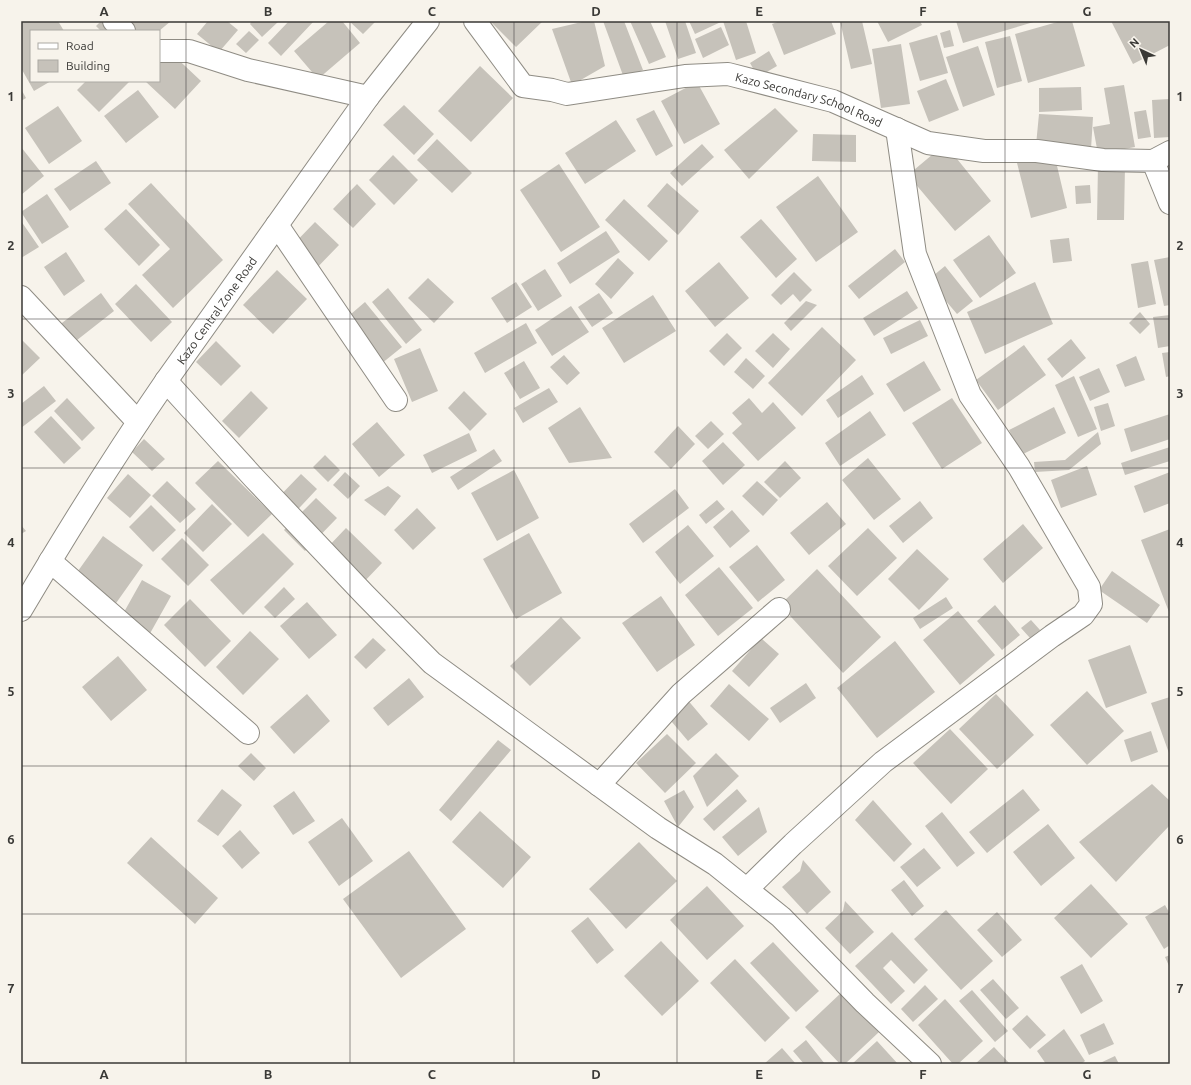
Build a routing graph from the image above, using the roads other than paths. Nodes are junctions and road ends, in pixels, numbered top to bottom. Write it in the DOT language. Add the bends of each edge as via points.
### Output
graph roads {
  1 [pos="114,21"];
  2 [pos="428,21"];
  3 [pos="475,21"];
  4 [pos="123,30"];
  5 [pos="160,51"];
  6 [pos="368,97"];
  7 [pos="897,129"];
  8 [pos="1161,156"];
  9 [pos="1170,203"];
  10 [pos="277,225"];
  11 [pos="21,297"];
  12 [pos="166,381"];
  13 [pos="396,400"];
  14 [pos="138,422"];
  15 [pos="50,561"];
  16 [pos="779,609"];
  17 [pos="21,610"];
  18 [pos="248,733"];
  19 [pos="599,785"];
  20 [pos="747,890"];
  21 [pos="929,1063"];
  1 -- 4 [label="street"];
  2 -- 6 [label="street, Kazo Central Zone Road"];
  3 -- 7 [label="street, Kazo Secondary School Road" via="523,86 567,94 685,76 728,74 833,101"];
  5 -- 6 [label="street" via="189,51 248,70"];
  6 -- 10 [label="street, Kazo Central Zone Road"];
  7 -- 8 [label="street, Kazo Secondary School Road" via="928,144 984,151 1037,151 1103,160"];
  7 -- 20 [label="street" via="915,254 970,395 1019,467 1090,587 1091,604 1083,615 883,762"];
  8 -- 9 [label="street"];
  10 -- 12 [label="street, Kazo Central Zone Road"];
  10 -- 13 [label="street"];
  11 -- 14 [label="street"];
  12 -- 14 [label="street, Kazo Central Zone Road"];
  12 -- 19 [label="street" via="254,478 432,663"];
  14 -- 15 [label="street, Kazo Central Zone Road"];
  15 -- 17 [label="street, Kazo Central Zone Road"];
  15 -- 18 [label="street"];
  16 -- 19 [label="street" via="681,694"];
  19 -- 20 [label="street" via="658,828 715,864"];
  20 -- 21 [label="street" via="781,917 865,1003"];
}
